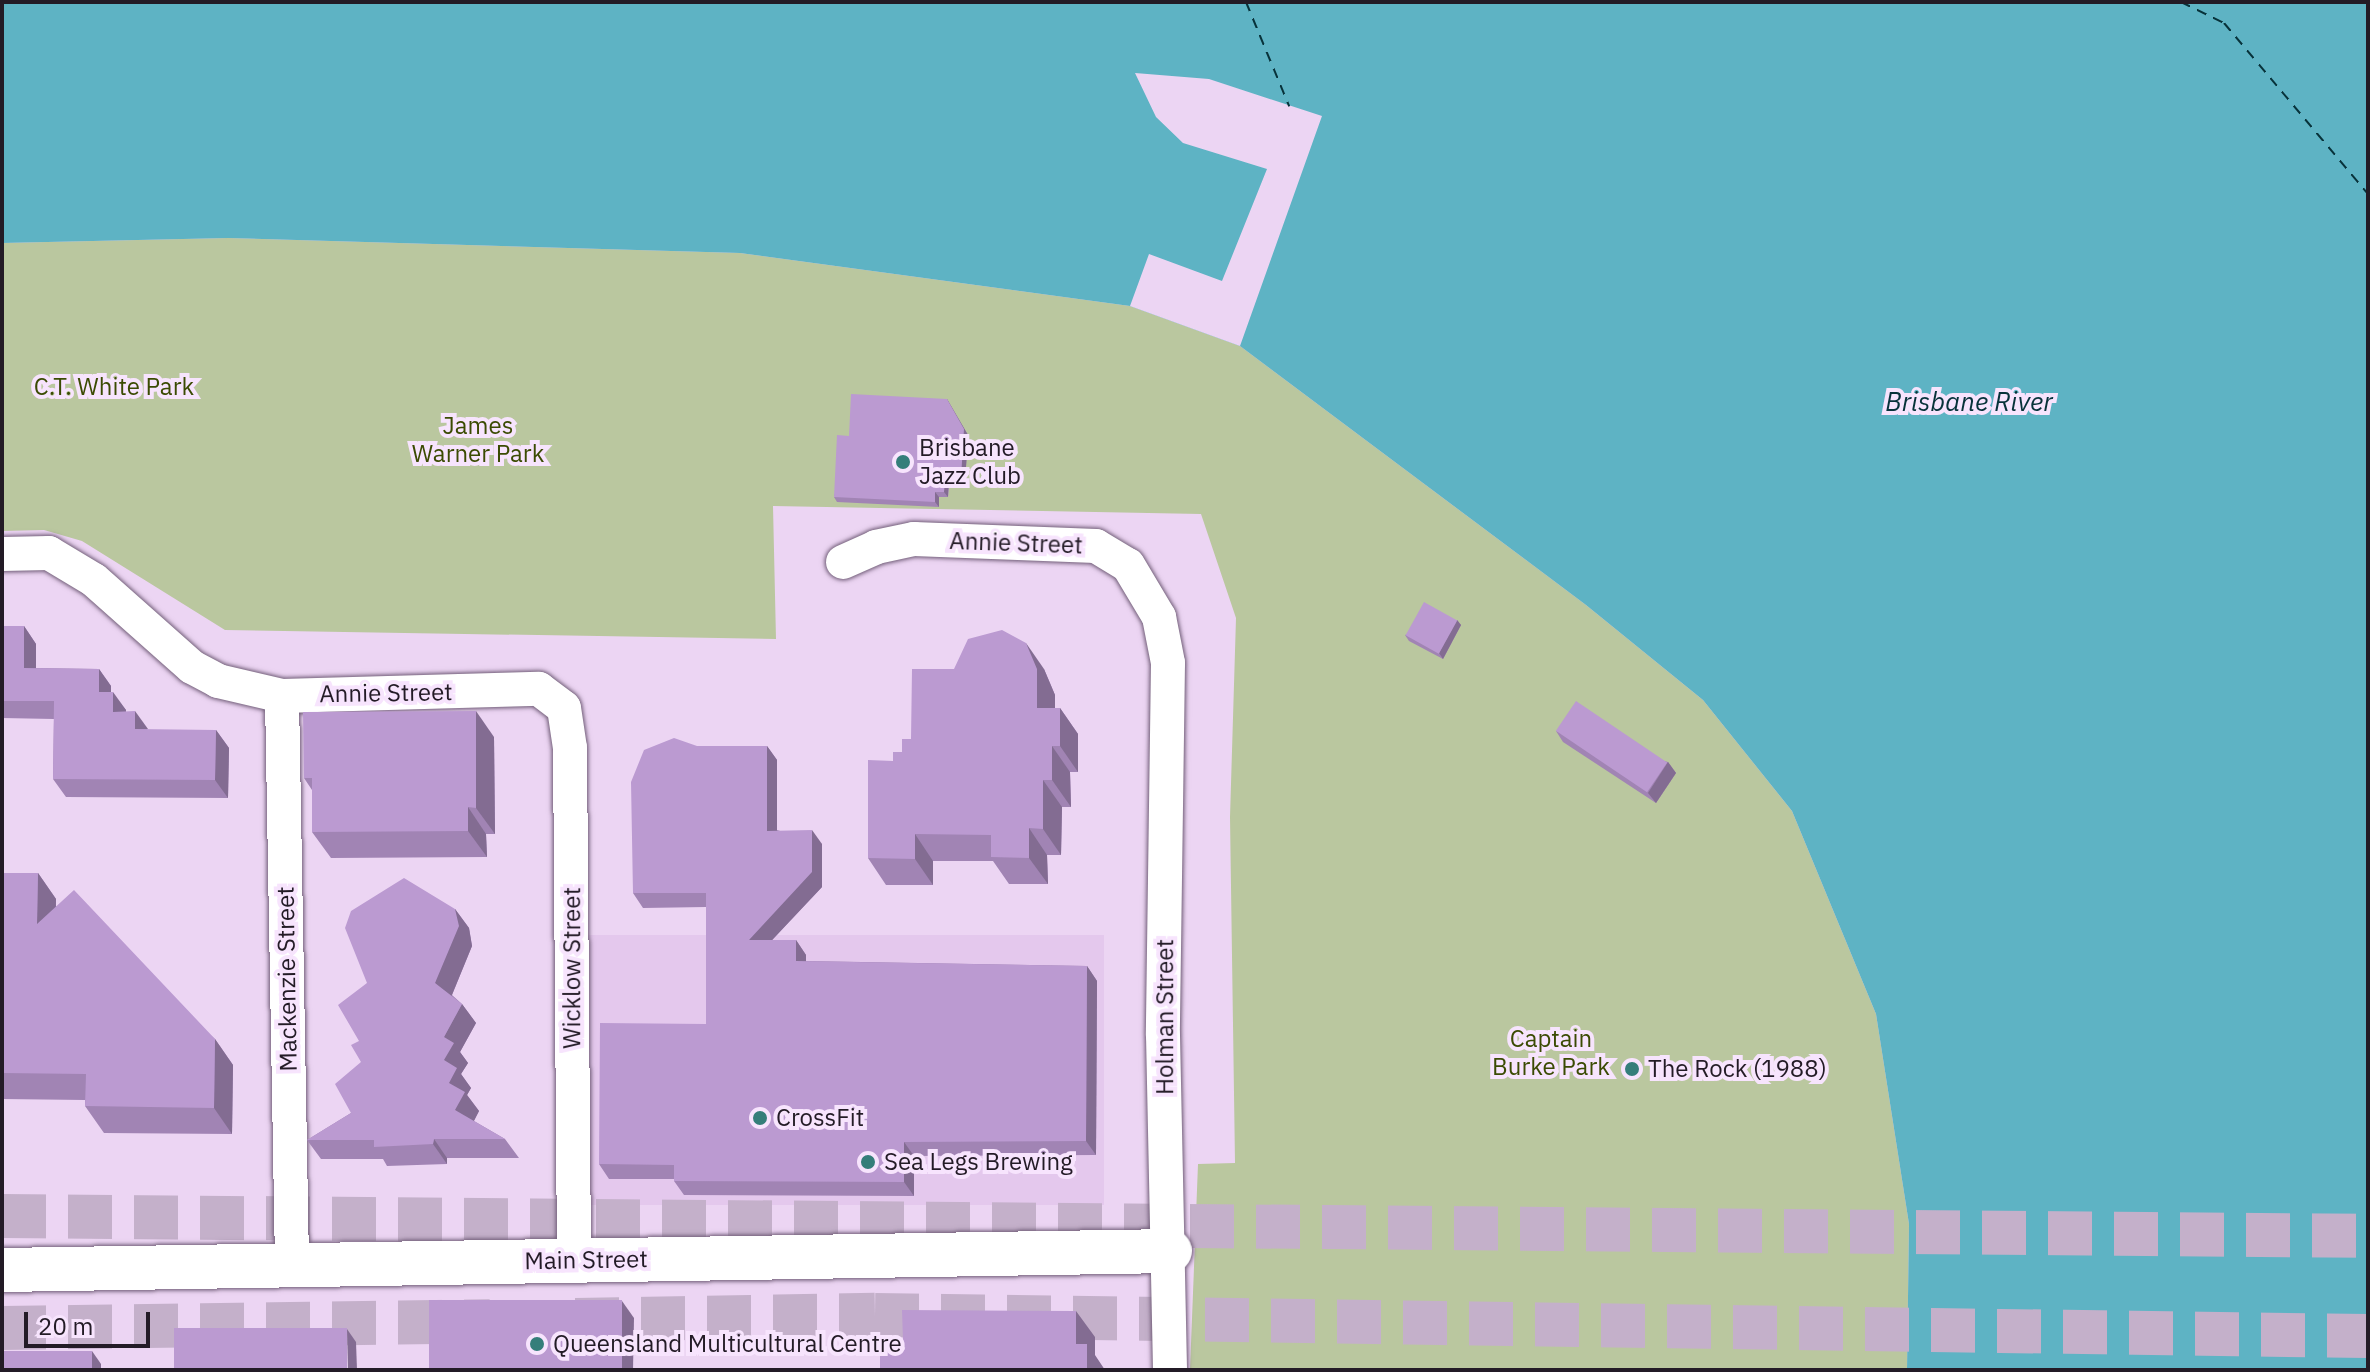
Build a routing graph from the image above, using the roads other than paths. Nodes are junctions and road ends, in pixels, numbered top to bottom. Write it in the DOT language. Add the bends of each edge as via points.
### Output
graph roads {
  1 [pos="2,554"];
  2 [pos="843,562"];
  3 [pos="1168,663"];
  4 [pos="539,689"];
  5 [pos="282,696"];
  6 [pos="1170,1251"];
  7 [pos="574,1261"];
  8 [pos="292,1262"];
  9 [pos="2,1270"];
  10 [pos="1170,1370"];
  1 -- 5 [label="street, Annie Street" via="49,553 94,580 192,667 218,681"];
  2 -- 3 [label="street, Annie Street" via="876,547 914,539 1096,546 1128,565 1144,590 1159,617"];
  3 -- 6 [label="street, Holman Street" via="1163,1035"];
  4 -- 5 [label="street, Annie Street"];
  4 -- 7 [label="street, Wicklow Street" via="564,708 570,748"];
  5 -- 8 [label="street, Mackenzie Street"];
  6 -- 7 [label="street, Main Street"];
  6 -- 10 [label="street, Holman Street"];
  7 -- 8 [label="street, Main Street"];
  8 -- 9 [label="street, Main Street"];
}
